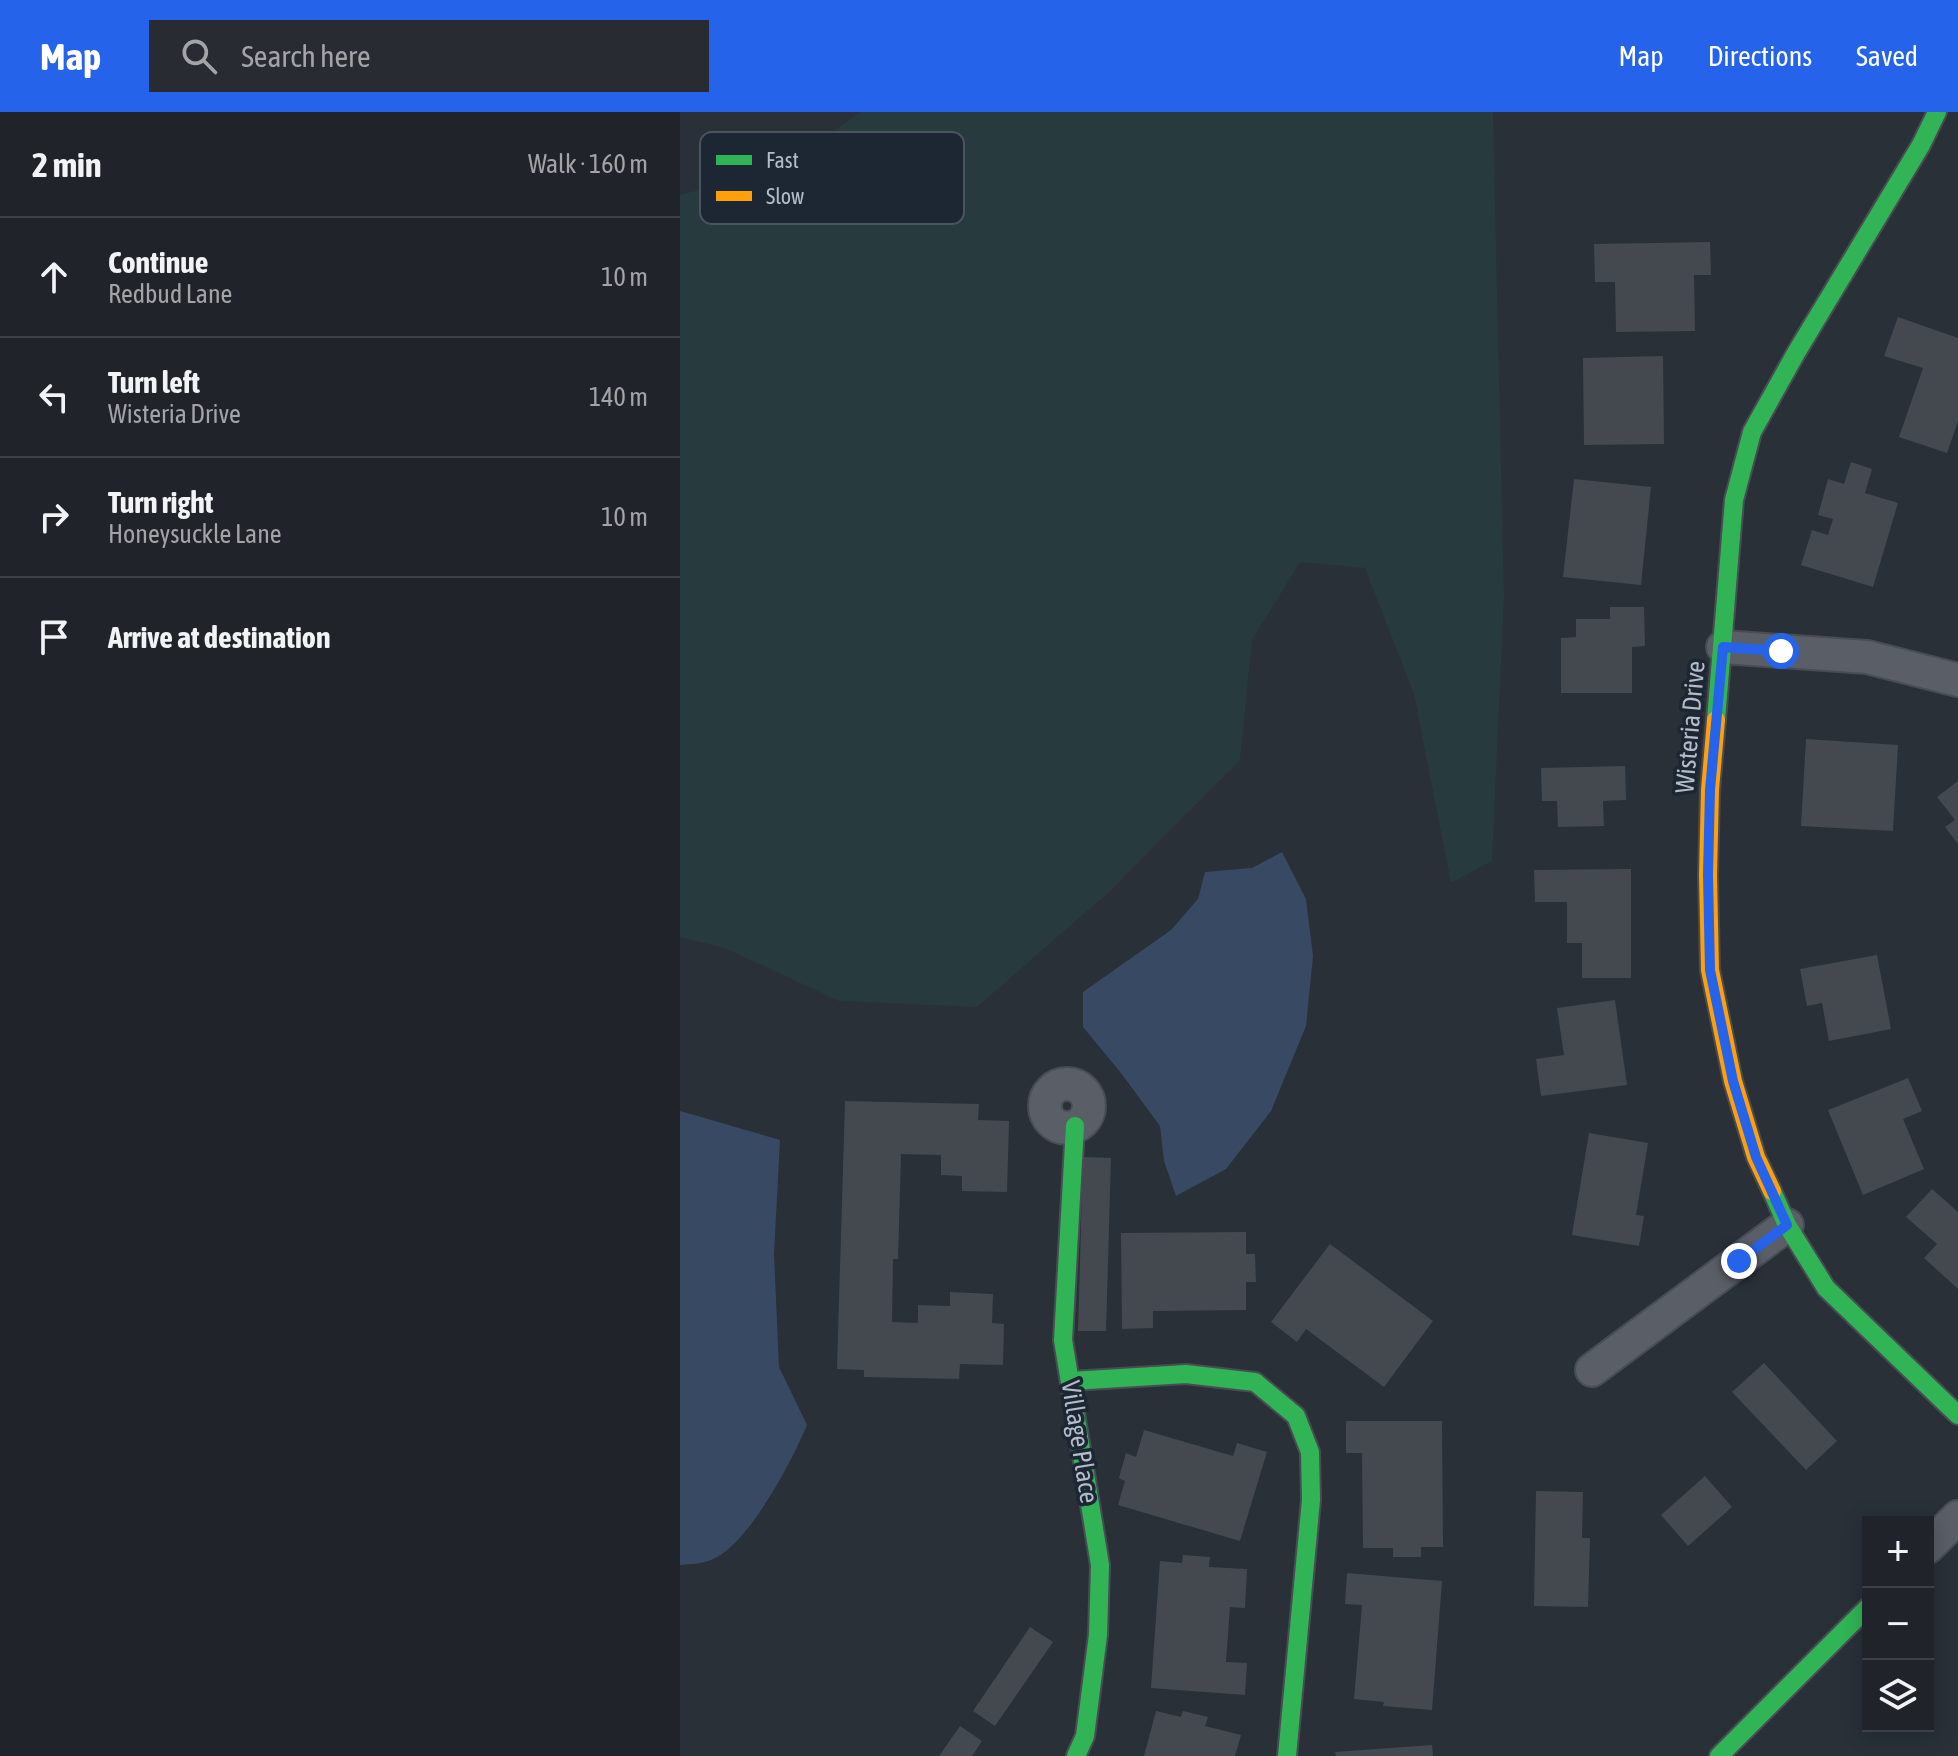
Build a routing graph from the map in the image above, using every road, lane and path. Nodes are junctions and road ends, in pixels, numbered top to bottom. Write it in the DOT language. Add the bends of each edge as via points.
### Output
graph roads {
  1 [pos="1937,112"];
  2 [pos="1723,647"];
  3 [pos="1958,680"];
  4 [pos="1075,1126"];
  5 [pos="1787,1225"];
  6 [pos="1592,1370"];
  7 [pos="1071,1381"];
  8 [pos="1958,1415"];
  9 [pos="1958,1517"];
  10 [pos="1934,1541"];
  11 [pos="1862,1613"];
  12 [pos="1289,1754"];
  13 [pos="1076,1756"];
  14 [pos="1719,1756"];
  1 -- 2 [label="street, Wisteria Drive" via="1752,432 1734,500"];
  2 -- 3 [label="street" via="1867,657"];
  2 -- 5 [label="street, Wisteria Drive" via="1710,790 1710,970 1733,1081 1756,1157"];
  4 -- 7 [label="street, Village Place" via="1063,1340"];
  5 -- 6 [label="street"];
  5 -- 8 [label="street, Wisteria Drive" via="1826,1288"];
  7 -- 12 [label="street" via="1186,1374 1255,1382 1296,1416 1310,1452 1311,1500"];
  7 -- 13 [label="street, Village Place" via="1100,1565 1098,1635 1085,1736"];
  9 -- 10 [label="street"];
  11 -- 14 [label="street"];
}
